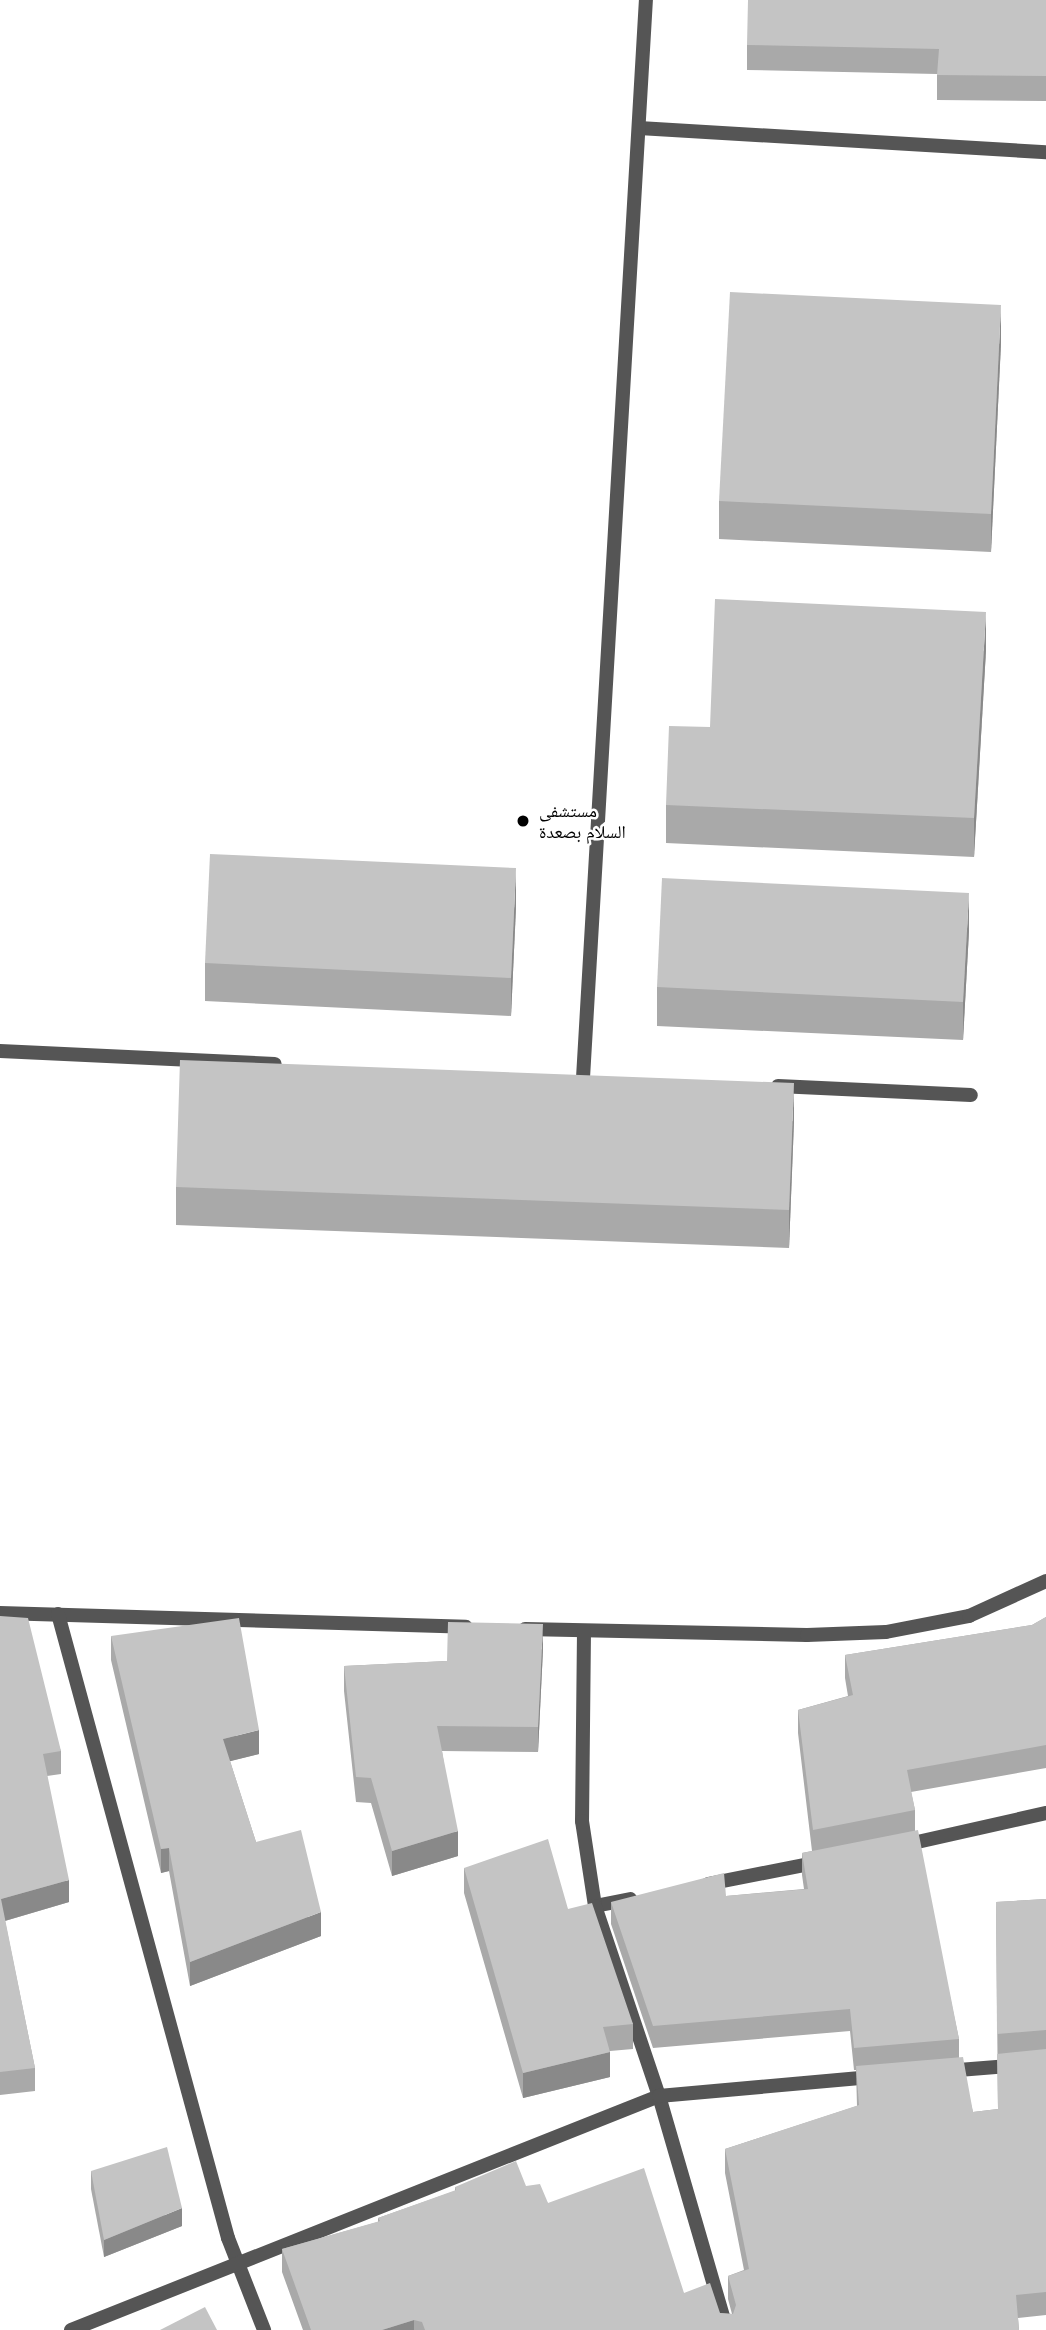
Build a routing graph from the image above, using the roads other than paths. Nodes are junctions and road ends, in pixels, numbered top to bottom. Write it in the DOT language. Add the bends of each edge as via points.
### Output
graph roads {
  1 [pos="646,0"];
  2 [pos="639,128"];
  3 [pos="1046,152"];
  4 [pos="0,1051"];
  5 [pos="292,1065"];
  6 [pos="583,1078"];
  7 [pos="763,1086"];
  8 [pos="971,1095"];
  9 [pos="1046,1581"];
  10 [pos="0,1613"];
  11 [pos="58,1614"];
  12 [pos="487,1628"];
  13 [pos="514,1629"];
  14 [pos="584,1631"];
  15 [pos="1046,1813"];
  16 [pos="888,1848"];
  17 [pos="834,1859"];
  18 [pos="688,1888"];
  19 [pos="648,1896"];
  20 [pos="594,1906"];
  21 [pos="1046,2063"];
  22 [pos="928,2073"];
  23 [pos="887,2076"];
  24 [pos="659,2096"];
  25 [pos="238,2264"];
  26 [pos="71,2330"];
  27 [pos="264,2330"];
  28 [pos="727,2330"];
  1 -- 2 [label="street"];
  2 -- 3 [label="street"];
  2 -- 6 [label="street"];
  4 -- 5 [label="street"];
  7 -- 8 [label="street"];
  9 -- 14 [label="street" via="970,1616 886,1632"];
  10 -- 11 [label="street"];
  11 -- 12 [label="street"];
  11 -- 25 [label="street"];
  13 -- 14 [label="street"];
  14 -- 20 [label="street" via="582,1821"];
  15 -- 16 [label="street"];
  17 -- 18 [label="street"];
  19 -- 20 [label="street"];
  20 -- 24 [label="street"];
  21 -- 22 [label="street"];
  23 -- 24 [label="street"];
  24 -- 25 [label="street"];
  24 -- 28 [label="street"];
  25 -- 26 [label="street"];
  25 -- 27 [label="street"];
}
